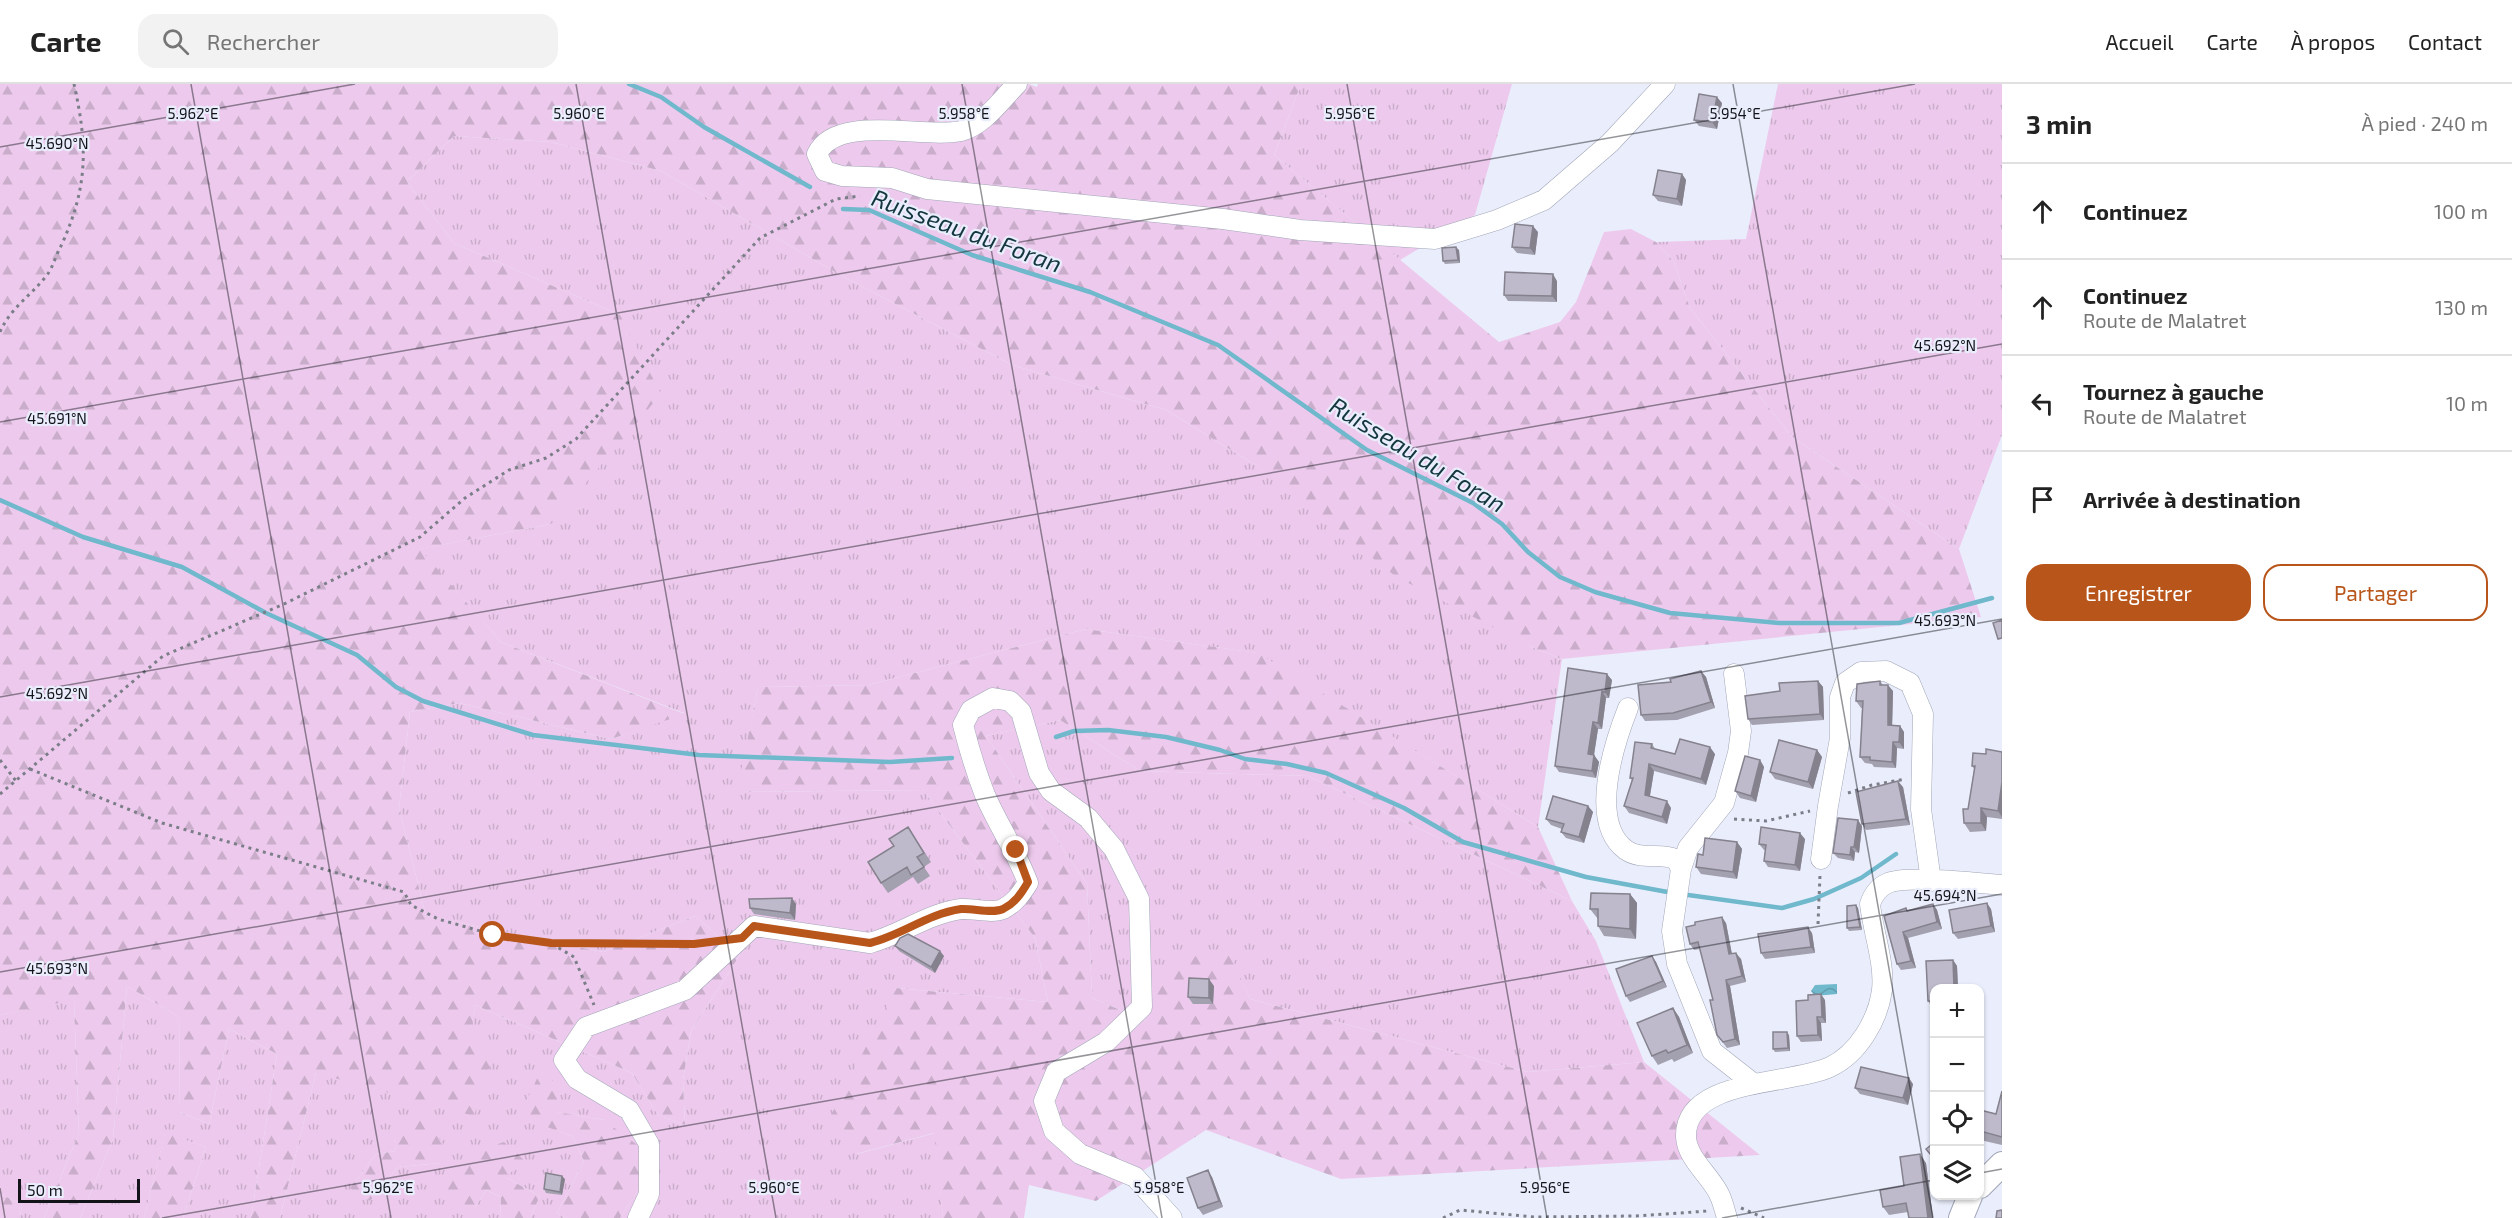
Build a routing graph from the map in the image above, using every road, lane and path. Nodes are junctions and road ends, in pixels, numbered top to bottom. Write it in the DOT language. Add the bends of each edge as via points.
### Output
graph roads {
  1 [pos="74,84"];
  2 [pos="1017,84"];
  3 [pos="1665,84"];
  4 [pos="869,194"];
  5 [pos="0,332"];
  6 [pos="1734,674"];
  7 [pos="1628,708"];
  8 [pos="0,760"];
  9 [pos="30,769"];
  10 [pos="1914,778"];
  11 [pos="16,781"];
  12 [pos="0,794"];
  13 [pos="1827,806"];
  14 [pos="1714,818"];
  15 [pos="1821,866"];
  16 [pos="1680,876"];
  17 [pos="1931,881"];
  18 [pos="2002,885"];
  19 [pos="1818,924"];
  20 [pos="742,938"];
  21 [pos="551,943"];
  22 [pos="602,1020"];
  23 [pos="1754,1084"];
  24 [pos="2002,1164"];
  25 [pos="1984,1186"];
  26 [pos="1974,1200"];
  27 [pos="1726,1214"];
  28 [pos="638,1218"];
  29 [pos="1172,1218"];
  30 [pos="1443,1218"];
  31 [pos="1764,1218"];
  32 [pos="1961,1218"];
  1 -- 5 [label="path" via="82,122 84,172 80,192 48,275 16,305"];
  2 -- 3 [label="street" via="983,120 963,130 940,133 874,129 834,137 822,143 817,154 825,171 842,176 892,178 927,189 1300,230 1435,239 1544,200 1610,143"];
  4 -- 9 [label="path" via="836,200 760,238 576,439 546,458 500,475 465,498 420,537 163,656"];
  6 -- 14 [label="street" via="1740,731 1738,753 1724,803"];
  7 -- 16 [label="street" via="1614,746 1607,821 1627,851 1676,859"];
  8 -- 11 [label="path"];
  9 -- 11 [label="path"];
  9 -- 21 [label="path" via="162,823 404,892 411,905 473,931"];
  10 -- 13 [label="path" via="1872,784"];
  11 -- 12 [label="path"];
  13 -- 14 [label="path" via="1766,821"];
  13 -- 15 [label="street"];
  13 -- 17 [label="street" via="1840,738 1840,697 1845,683 1861,672 1887,671 1910,683 1923,714 1921,809"];
  14 -- 16 [label="street" via="1689,848"];
  15 -- 19 [label="path"];
  16 -- 23 [label="street" via="1672,931 1677,964 1712,1051"];
  17 -- 18 [label="street"];
  17 -- 23 [label="street" via="1887,883 1872,897 1882,989 1871,1023 1849,1055 1812,1074"];
  20 -- 21 [label="path" via="694,944"];
  20 -- 22 [label="street" via="685,990"];
  20 -- 29 [label="street" via="754,926 870,943 925,918 962,909 1000,910 1019,898 1028,882 1016,850 986,797 963,725 971,710 993,698 1010,701 1020,712 1039,773 1051,791 1088,819 1114,849 1139,899 1142,1007 1106,1042 1056,1072 1044,1101 1054,1131 1080,1154 1135,1177"];
  21 -- 22 [label="path" via="573,957"];
  22 -- 28 [label="street" via="586,1027 564,1060 577,1079 629,1110 649,1144 649,1194"];
  23 -- 27 [label="street" via="1721,1093 1696,1107 1688,1120 1686,1140 1690,1150 1720,1197"];
  24 -- 25 [label="street"];
  26 -- 32 [label="street"];
  27 -- 30 [label="path" via="1534,1217 1460,1210"];
  27 -- 31 [label="path" via="1744,1207"];
}
